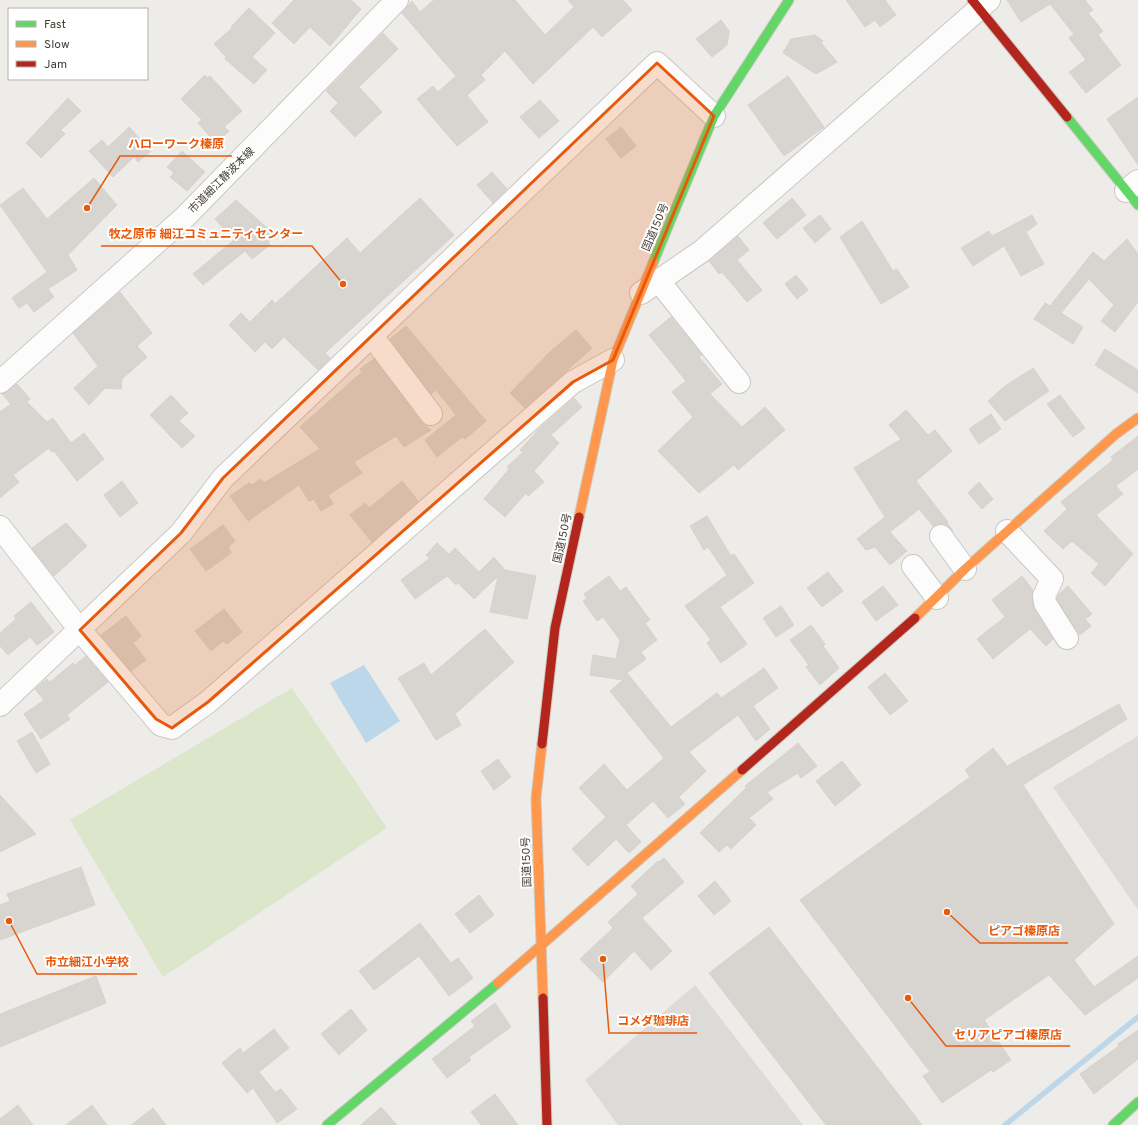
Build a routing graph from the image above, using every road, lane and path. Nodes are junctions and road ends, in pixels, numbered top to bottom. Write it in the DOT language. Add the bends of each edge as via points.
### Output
graph roads {
  1 [pos="397,0"];
  2 [pos="789,0"];
  3 [pos="980,3"];
  4 [pos="714,116"];
  5 [pos="1134,192"];
  6 [pos="658,280"];
  7 [pos="640,292"];
  8 [pos="372,336"];
  9 [pos="613,360"];
  10 [pos="0,382"];
  11 [pos="739,382"];
  12 [pos="431,414"];
  13 [pos="1138,418"];
  14 [pos="0,527"];
  15 [pos="1007,531"];
  16 [pos="941,536"];
  17 [pos="913,566"];
  18 [pos="965,569"];
  19 [pos="937,598"];
  20 [pos="80,630"];
  21 [pos="1067,638"];
  22 [pos="0,705"];
  23 [pos="540,948"];
  24 [pos="1138,1102"];
  25 [pos="327,1125"];
  26 [pos="547,1125"];
  27 [pos="1113,1125"];
  1 -- 10 [label="street, 市道細江静波本線" via="185,217"];
  2 -- 4 [label="main road, 国道150号"];
  3 -- 5 [label="main road"];
  3 -- 6 [label="street" via="702,251"];
  4 -- 7 [label="main road, 国道150号"];
  4 -- 8 [label="street" via="657,63"];
  6 -- 7 [label="street"];
  6 -- 11 [label="street"];
  7 -- 9 [label="main road, 国道150号"];
  8 -- 12 [label="street"];
  8 -- 20 [label="street" via="223,478 181,533"];
  9 -- 20 [label="street" via="573,382 208,702 172,728 161,725"];
  9 -- 23 [label="main road, 国道150号" via="555,628 536,798"];
  13 -- 15 [label="main road" via="1116,434"];
  14 -- 20 [label="street"];
  15 -- 18 [label="main road"];
  15 -- 21 [label="street" via="1052,579 1044,596 1045,603"];
  16 -- 18 [label="street"];
  17 -- 19 [label="street"];
  18 -- 19 [label="main road"];
  19 -- 23 [label="main road"];
  20 -- 22 [label="street"];
  23 -- 25 [label="main road"];
  23 -- 26 [label="main road, 国道150号"];
  24 -- 27 [label="main road"];
}
